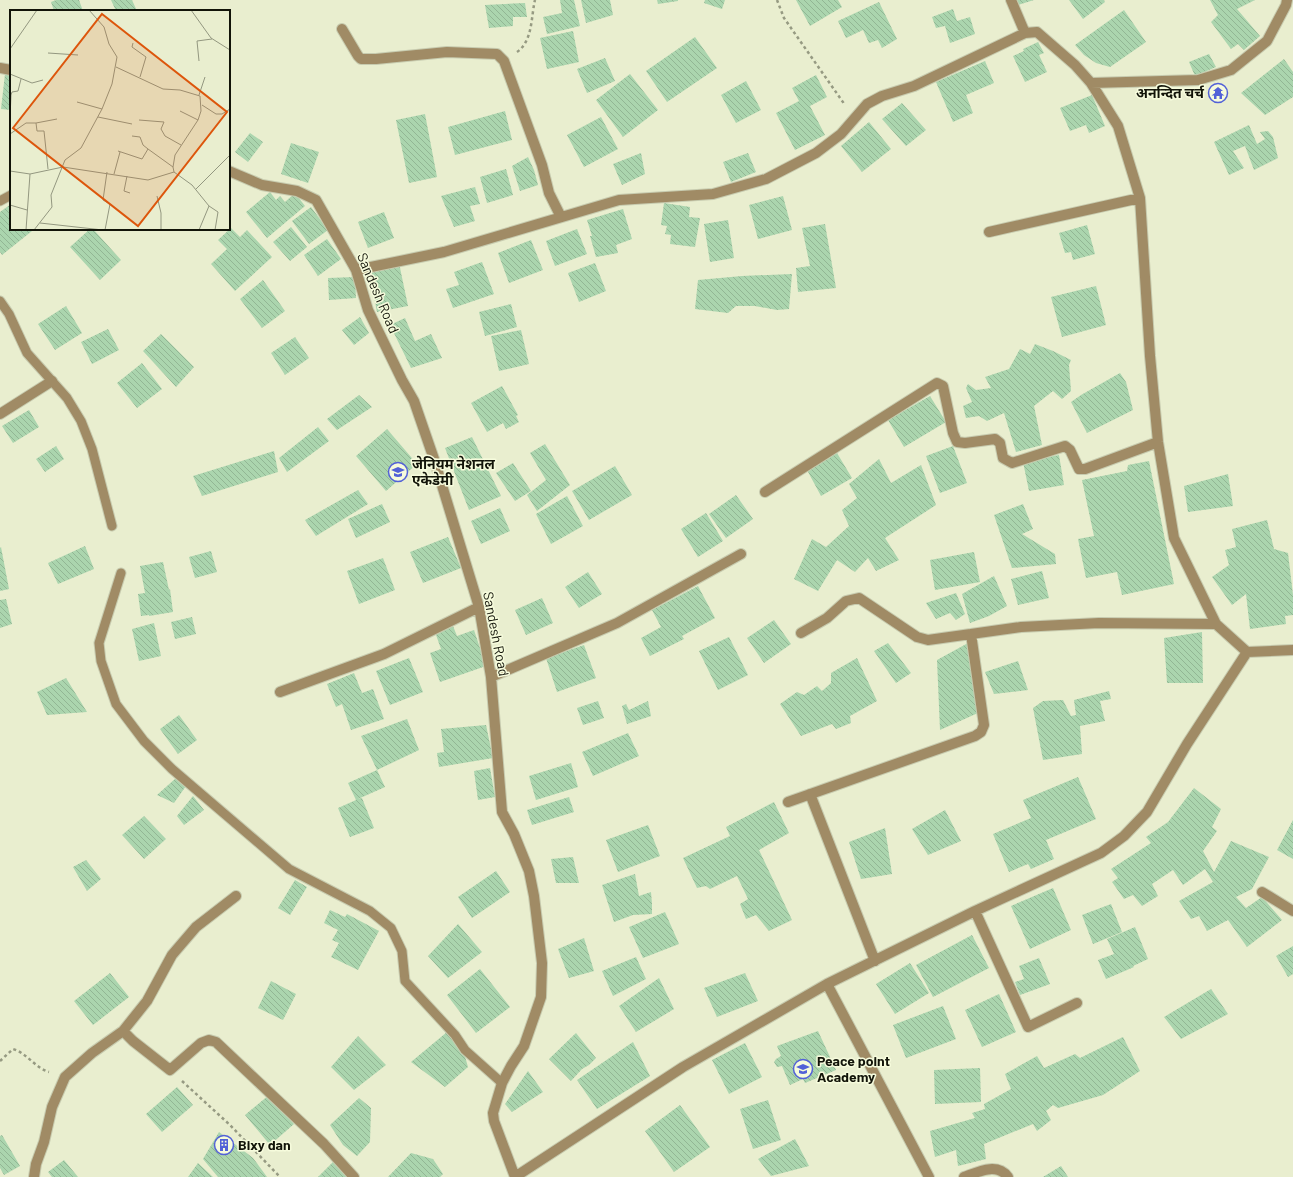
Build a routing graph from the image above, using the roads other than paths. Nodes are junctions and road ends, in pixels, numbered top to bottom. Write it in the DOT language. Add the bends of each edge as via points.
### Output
graph roads {
  1 [pos="1011,0"];
  2 [pos="1287,0"];
  3 [pos="342,30"];
  4 [pos="1025,33"];
  5 [pos="0,68"];
  6 [pos="10,70"];
  7 [pos="1091,83"];
  8 [pos="230,170"];
  9 [pos="10,196"];
  10 [pos="1140,198"];
  11 [pos="0,201"];
  12 [pos="561,217"];
  13 [pos="989,232"];
  14 [pos="356,270"];
  15 [pos="0,301"];
  16 [pos="52,382"];
  17 [pos="0,414"];
  18 [pos="1158,442"];
  19 [pos="764,492"];
  20 [pos="112,526"];
  21 [pos="741,554"];
  22 [pos="121,573"];
  23 [pos="479,607"];
  24 [pos="1216,624"];
  25 [pos="801,633"];
  26 [pos="971,634"];
  27 [pos="1293,650"];
  28 [pos="1247,652"];
  29 [pos="491,677"];
  30 [pos="280,692"];
  31 [pos="810,794"];
  32 [pos="788,802"];
  33 [pos="1262,892"];
  34 [pos="236,896"];
  35 [pos="975,911"];
  36 [pos="1293,911"];
  37 [pos="874,961"];
  38 [pos="827,984"];
  39 [pos="1077,1003"];
  40 [pos="122,1031"];
  41 [pos="502,1083"];
  42 [pos="34,1177"];
  43 [pos="354,1177"];
  44 [pos="515,1177"];
  45 [pos="929,1177"];
  46 [pos="964,1177"];
  47 [pos="1008,1177"];
  1 -- 4 [label="street"];
  2 -- 7 [label="street" via="1267,41 1231,70 1198,80"];
  3 -- 12 [label="street" via="361,59 447,52 496,54 504,61 550,193"];
  4 -- 7 [label="street" via="1037,32 1076,65"];
  4 -- 12 [label="street" via="914,86 882,96 867,104 840,134 816,152 766,179 713,194 619,200"];
  5 -- 6 [label="street"];
  7 -- 10 [label="street" via="1118,126"];
  8 -- 14 [label="street, Sandesh Road" via="262,184 297,191 316,200"];
  9 -- 11 [label="lane"];
  10 -- 13 [label="street"];
  10 -- 18 [label="street"];
  12 -- 14 [label="street" via="444,252"];
  14 -- 23 [label="street, Sandesh Road" via="368,310 414,401"];
  15 -- 16 [label="lane" via="10,314 27,353"];
  16 -- 17 [label="street"];
  16 -- 20 [label="lane" via="67,398 81,422 92,449"];
  18 -- 19 [label="street" via="1085,469 1079,469 1070,450 1065,446 1012,463 1003,458 1000,443 995,439 957,442 943,386 937,383"];
  18 -- 24 [label="street" via="1174,538"];
  21 -- 29 [label="street" via="618,623"];
  22 -- 41 [label="lane" via="99,643 101,661 116,704 139,734 172,769 290,869 370,911 391,928 402,951 405,981 455,1035 465,1050"];
  23 -- 29 [label="street, Sandesh Road"];
  23 -- 30 [label="street" via="384,654"];
  24 -- 26 [label="street" via="1091,624 1021,627"];
  24 -- 28 [label="street"];
  25 -- 26 [label="street" via="827,618 846,601 859,598 917,637 928,640"];
  26 -- 31 [label="street" via="984,725 981,732"];
  27 -- 28 [label="street"];
  28 -- 35 [label="street" via="1187,744 1147,812 1124,836 1101,853"];
  29 -- 41 [label="street, Sandesh Road" via="502,812 529,871 542,963 541,997 524,1046"];
  31 -- 32 [label="street"];
  31 -- 37 [label="street"];
  33 -- 36 [label="street"];
  34 -- 40 [label="street" via="196,927 172,955 147,1001"];
  35 -- 37 [label="street"];
  35 -- 39 [label="street" via="1028,1027"];
  37 -- 38 [label="street"];
  38 -- 44 [label="street" via="683,1067"];
  38 -- 45 [label="street"];
  40 -- 42 [label="street" via="65,1077 52,1107"];
  40 -- 43 [label="street" via="170,1070 201,1043 209,1040 216,1042 324,1144"];
  41 -- 44 [label="street, Sandesh Road" via="493,1113 494,1121"];
  46 -- 47 [label="street" via="987,1169 998,1169"];
}
